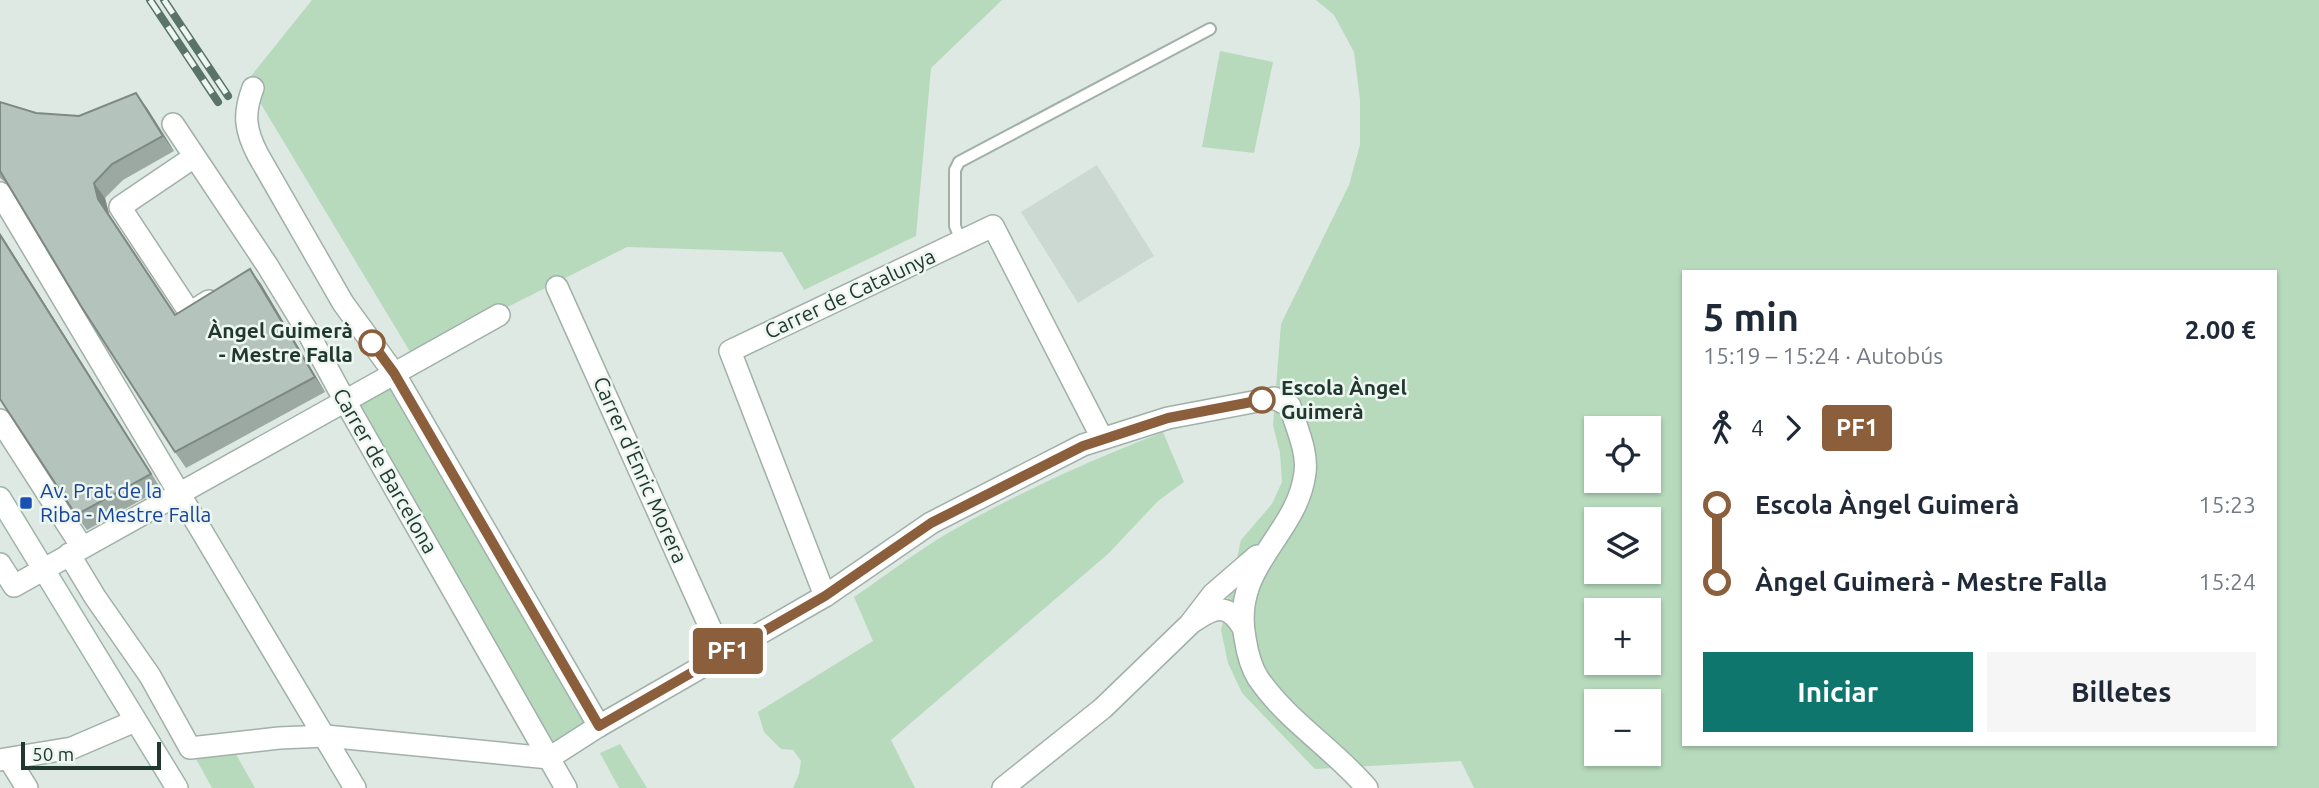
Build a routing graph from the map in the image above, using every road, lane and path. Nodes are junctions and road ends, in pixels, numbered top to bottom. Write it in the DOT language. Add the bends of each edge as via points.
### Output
graph roads {
  1 [pos="1210,29"];
  2 [pos="253,88"];
  3 [pos="173,124"];
  4 [pos="194,157"];
  5 [pos="0,193"];
  6 [pos="961,241"];
  7 [pos="267,265"];
  8 [pos="245,279"];
  9 [pos="557,287"];
  10 [pos="223,292"];
  11 [pos="499,315"];
  12 [pos="394,373"];
  13 [pos="345,401"];
  14 [pos="0,420"];
  15 [pos="1102,438"];
  16 [pos="180,493"];
  17 [pos="0,498"];
  18 [pos="1269,545"];
  19 [pos="76,551"];
  20 [pos="0,564"];
  21 [pos="44,569"];
  22 [pos="825,596"];
  23 [pos="1189,624"];
  24 [pos="1242,626"];
  25 [pos="722,654"];
  26 [pos="135,721"];
  27 [pos="599,726"];
  28 [pos="326,736"];
  29 [pos="549,758"];
  30 [pos="4,759"];
  31 [pos="27,788"];
  32 [pos="177,788"];
  33 [pos="355,788"];
  34 [pos="566,788"];
  35 [pos="1003,788"];
  36 [pos="1367,788"];
  1 -- 6 [label="lane" via="958,162 954,226"];
  2 -- 12 [label="street" via="246,120 250,139 343,303"];
  3 -- 4 [label="street, Carrer de Barcelona"];
  4 -- 7 [label="street, Carrer de Barcelona"];
  4 -- 10 [label="street" via="120,207 190,313"];
  5 -- 16 [label="street"];
  6 -- 15 [label="street, Carrer de Catalunya" via="993,226"];
  6 -- 22 [label="street, Carrer de Catalunya" via="730,351"];
  7 -- 8 [label="street"];
  7 -- 13 [label="street, Carrer de Barcelona"];
  9 -- 25 [label="street, Carrer d'Enric Morera"];
  11 -- 12 [label="street"];
  12 -- 13 [label="street"];
  12 -- 27 [label="street"];
  13 -- 16 [label="street"];
  13 -- 29 [label="street, Carrer de Barcelona"];
  14 -- 19 [label="street"];
  15 -- 18 [label="street" via="1168,418 1262,400 1274,398 1290,406 1306,471 1287,522"];
  15 -- 22 [label="street" via="931,523"];
  16 -- 19 [label="street"];
  16 -- 28 [label="street"];
  17 -- 21 [label="street"];
  18 -- 23 [label="street" via="1213,594"];
  18 -- 24 [label="street" via="1252,575"];
  19 -- 21 [label="street"];
  19 -- 28 [label="street" via="95,597 150,676 190,748"];
  20 -- 21 [label="street" via="13,586"];
  21 -- 26 [label="street"];
  22 -- 25 [label="street"];
  23 -- 24 [label="street" via="1214,609 1224,609"];
  23 -- 35 [label="street" via="1102,708"];
  24 -- 36 [label="street" via="1257,677"];
  25 -- 27 [label="street"];
  26 -- 30 [label="street" via="72,748"];
  26 -- 32 [label="street"];
  27 -- 29 [label="street"];
  28 -- 29 [label="street"];
  28 -- 33 [label="street"];
  29 -- 34 [label="street, Carrer de Barcelona"];
  30 -- 31 [label="street"];
}
